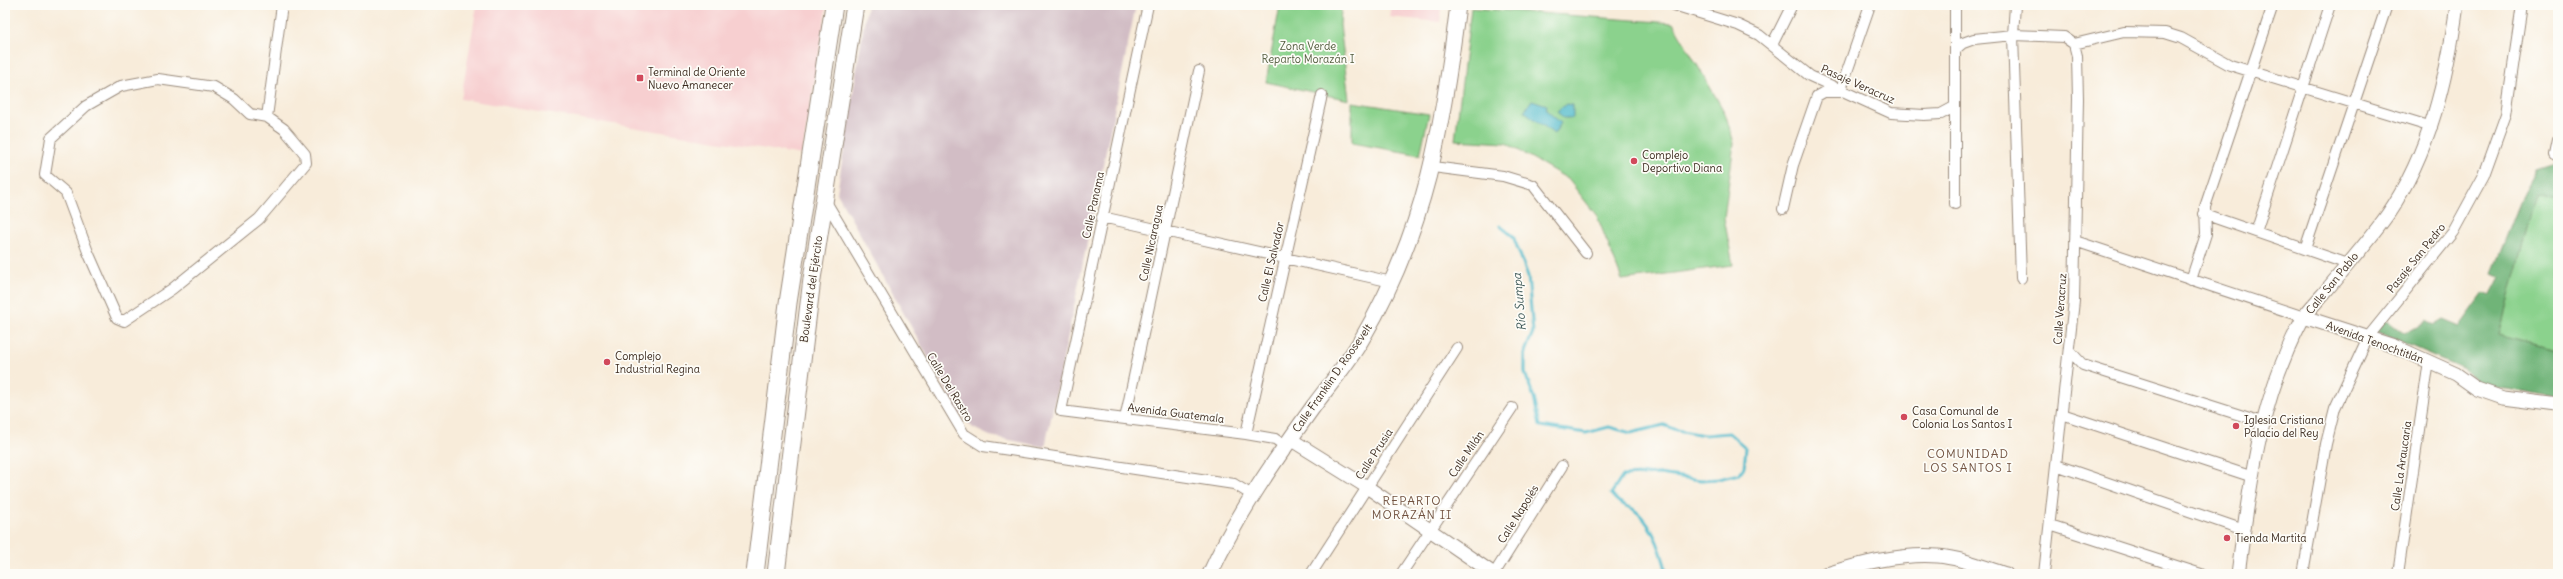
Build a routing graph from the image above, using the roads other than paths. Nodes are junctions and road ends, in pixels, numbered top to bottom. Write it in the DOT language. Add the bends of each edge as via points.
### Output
graph roads {
  1 [pos="282,5"];
  2 [pos="834,5"];
  3 [pos="848,5"];
  4 [pos="855,5"];
  5 [pos="1148,5"];
  6 [pos="1458,5"];
  7 [pos="1674,5"];
  8 [pos="1792,5"];
  9 [pos="1870,5"];
  10 [pos="1955,5"];
  11 [pos="2015,5"];
  12 [pos="2273,5"];
  13 [pos="2330,5"];
  14 [pos="2387,5"];
  15 [pos="2457,5"];
  16 [pos="2522,5"];
  17 [pos="2013,34"];
  18 [pos="2074,44"];
  19 [pos="1772,45"];
  20 [pos="1957,48"];
  21 [pos="2252,70"];
  22 [pos="1200,71"];
  23 [pos="2303,87"];
  24 [pos="1840,92"];
  25 [pos="1322,96"];
  26 [pos="2354,103"];
  27 [pos="1954,107"];
  28 [pos="267,118"];
  29 [pos="2432,127"];
  30 [pos="2558,141"];
  31 [pos="2555,155"];
  32 [pos="830,162"];
  33 [pos="1433,167"];
  34 [pos="824,199"];
  35 [pos="1955,204"];
  36 [pos="1783,208"];
  37 [pos="2204,214"];
  38 [pos="1102,217"];
  39 [pos="1166,231"];
  40 [pos="2256,232"];
  41 [pos="2075,241"];
  42 [pos="2305,249"];
  43 [pos="1586,253"];
  44 [pos="1284,258"];
  45 [pos="2348,264"];
  46 [pos="793,274"];
  47 [pos="2020,278"];
  48 [pos="812,279"];
  49 [pos="2191,280"];
  50 [pos="1392,282"];
  51 [pos="787,308"];
  52 [pos="808,312"];
  53 [pos="2304,317"];
  54 [pos="2368,337"];
  55 [pos="1456,348"];
  56 [pos="2069,350"];
  57 [pos="2429,362"];
  58 [pos="2558,405"];
  59 [pos="1512,408"];
  60 [pos="1061,410"];
  61 [pos="2062,414"];
  62 [pos="1125,419"];
  63 [pos="2262,422"];
  64 [pos="1246,434"];
  65 [pos="1288,443"];
  66 [pos="2056,465"];
  67 [pos="1562,466"];
  68 [pos="2252,477"];
  69 [pos="1367,487"];
  70 [pos="1252,495"];
  71 [pos="2050,525"];
  72 [pos="2244,530"];
  73 [pos="1430,531"];
  74 [pos="755,574"];
  75 [pos="776,574"];
  76 [pos="1210,574"];
  77 [pos="1311,574"];
  78 [pos="1402,574"];
  79 [pos="1494,574"];
  80 [pos="1827,574"];
  81 [pos="2006,574"];
  82 [pos="2044,574"];
  83 [pos="2201,574"];
  84 [pos="2238,574"];
  85 [pos="2303,574"];
  86 [pos="2398,574"];
  1 -- 28 [label="street"];
  2 -- 46 [label="highway, Boulevard del Ejército"];
  3 -- 32 [label="highway" via="826,136"];
  4 -- 32 [label="highway, Boulevard del Ejército"];
  5 -- 38 [label="street, Calle Panama"];
  6 -- 33 [label="main road, Calle Franklin D. Roosevelt" via="1447,94"];
  7 -- 19 [label="street, Pasaje Veracruz" via="1738,25 1759,35"];
  8 -- 19 [label="street"];
  9 -- 24 [label="street"];
  10 -- 20 [label="street"];
  11 -- 17 [label="street"];
  12 -- 21 [label="street"];
  13 -- 23 [label="street"];
  14 -- 26 [label="street"];
  15 -- 29 [label="street, Calle San Pablo" via="2452,45"];
  16 -- 54 [label="street, Pasaje San Pedro" via="2506,114 2484,175 2453,232"];
  17 -- 18 [label="street" via="2064,36"];
  17 -- 20 [label="street" via="1974,39 1962,43"];
  17 -- 47 [label="street"];
  18 -- 21 [label="street" via="2124,32 2165,33 2181,38 2230,65"];
  18 -- 41 [label="street, Calle Veracruz" via="2078,56"];
  19 -- 24 [label="street, Pasaje Veracruz" via="1787,60 1810,76"];
  20 -- 27 [label="street" via="1954,59"];
  21 -- 23 [label="street"];
  21 -- 37 [label="street"];
  22 -- 39 [label="street, Calle Nicaragua"];
  23 -- 26 [label="street"];
  23 -- 40 [label="street"];
  24 -- 27 [label="street, Pasaje Veracruz" via="1891,113 1941,114"];
  24 -- 36 [label="street" via="1824,92 1817,96 1792,165"];
  25 -- 44 [label="street, Calle El Salvador"];
  26 -- 29 [label="street"];
  26 -- 42 [label="street"];
  27 -- 35 [label="street"];
  28 -- 28 [label="street" via="284,129 305,154 306,163 259,219 219,253 124,321 117,318 66,193 46,178 51,138 86,106 121,86 158,79 214,87 234,99 250,114"];
  29 -- 45 [label="street, Calle San Pablo" via="2412,171 2388,214"];
  30 -- 31 [label="street"];
  32 -- 34 [label="highway, Boulevard del Ejército"];
  33 -- 43 [label="street" via="1503,176 1533,185"];
  33 -- 50 [label="main road, Calle Franklin D. Roosevelt"];
  34 -- 48 [label="highway, Boulevard del Ejército"];
  34 -- 70 [label="street, Calle Del Rastro" via="964,434 983,446 1226,482"];
  37 -- 40 [label="street"];
  37 -- 49 [label="street" via="2206,234"];
  38 -- 39 [label="street"];
  38 -- 60 [label="street, Calle Panama"];
  39 -- 44 [label="street"];
  39 -- 62 [label="street, Calle Nicaragua"];
  40 -- 42 [label="street"];
  41 -- 49 [label="street, Avenida Tenochtitlán"];
  41 -- 56 [label="street, Calle Veracruz"];
  42 -- 45 [label="street"];
  44 -- 50 [label="street"];
  44 -- 64 [label="street, Calle El Salvador"];
  45 -- 53 [label="street, Calle San Pablo"];
  46 -- 48 [label="highway" via="798,288 805,287"];
  46 -- 51 [label="highway, Boulevard del Ejército"];
  48 -- 52 [label="highway, Boulevard del Ejército"];
  49 -- 53 [label="street, Avenida Tenochtitlán"];
  50 -- 65 [label="main road, Calle Franklin D. Roosevelt" via="1362,339"];
  51 -- 52 [label="highway" via="797,300 803,303"];
  51 -- 74 [label="highway, Boulevard del Ejército"];
  52 -- 75 [label="highway, Boulevard del Ejército"];
  53 -- 54 [label="street, Avenida Tenochtitlán"];
  53 -- 63 [label="street, Calle San Pablo" via="2278,370"];
  54 -- 57 [label="street, Avenida Tenochtitlán"];
  54 -- 85 [label="street, Pasaje San Pedro" via="2336,408 2326,444"];
  55 -- 69 [label="street, Calle Prusia"];
  56 -- 61 [label="street, Calle Veracruz"];
  56 -- 63 [label="street" via="2083,365"];
  57 -- 58 [label="street, Avenida Tenochtitlán" via="2456,374 2476,389 2503,398"];
  57 -- 86 [label="street, Calle La Araucaria"];
  59 -- 73 [label="street, Calle Milán"];
  60 -- 62 [label="street, Avenida Guatemala"];
  61 -- 66 [label="street, Calle Veracruz"];
  61 -- 68 [label="street"];
  62 -- 64 [label="street, Avenida Guatemala"];
  63 -- 68 [label="street, Calle San Pablo"];
  64 -- 65 [label="street, Avenida Guatemala"];
  65 -- 69 [label="street"];
  65 -- 70 [label="main road, Calle Franklin D. Roosevelt"];
  66 -- 71 [label="street, Calle Veracruz"];
  66 -- 72 [label="street"];
  67 -- 79 [label="street, Calle Napolés"];
  68 -- 72 [label="street, Calle San Pablo"];
  69 -- 73 [label="street"];
  69 -- 77 [label="street, Calle Prusia"];
  70 -- 76 [label="main road, Calle Franklin D. Roosevelt"];
  71 -- 82 [label="street, Calle Veracruz"];
  71 -- 83 [label="street"];
  72 -- 84 [label="street, Calle San Pablo"];
  73 -- 78 [label="street, Calle Milán"];
  73 -- 79 [label="street"];
  80 -- 81 [label="street" via="1908,557 1938,556"];
}
